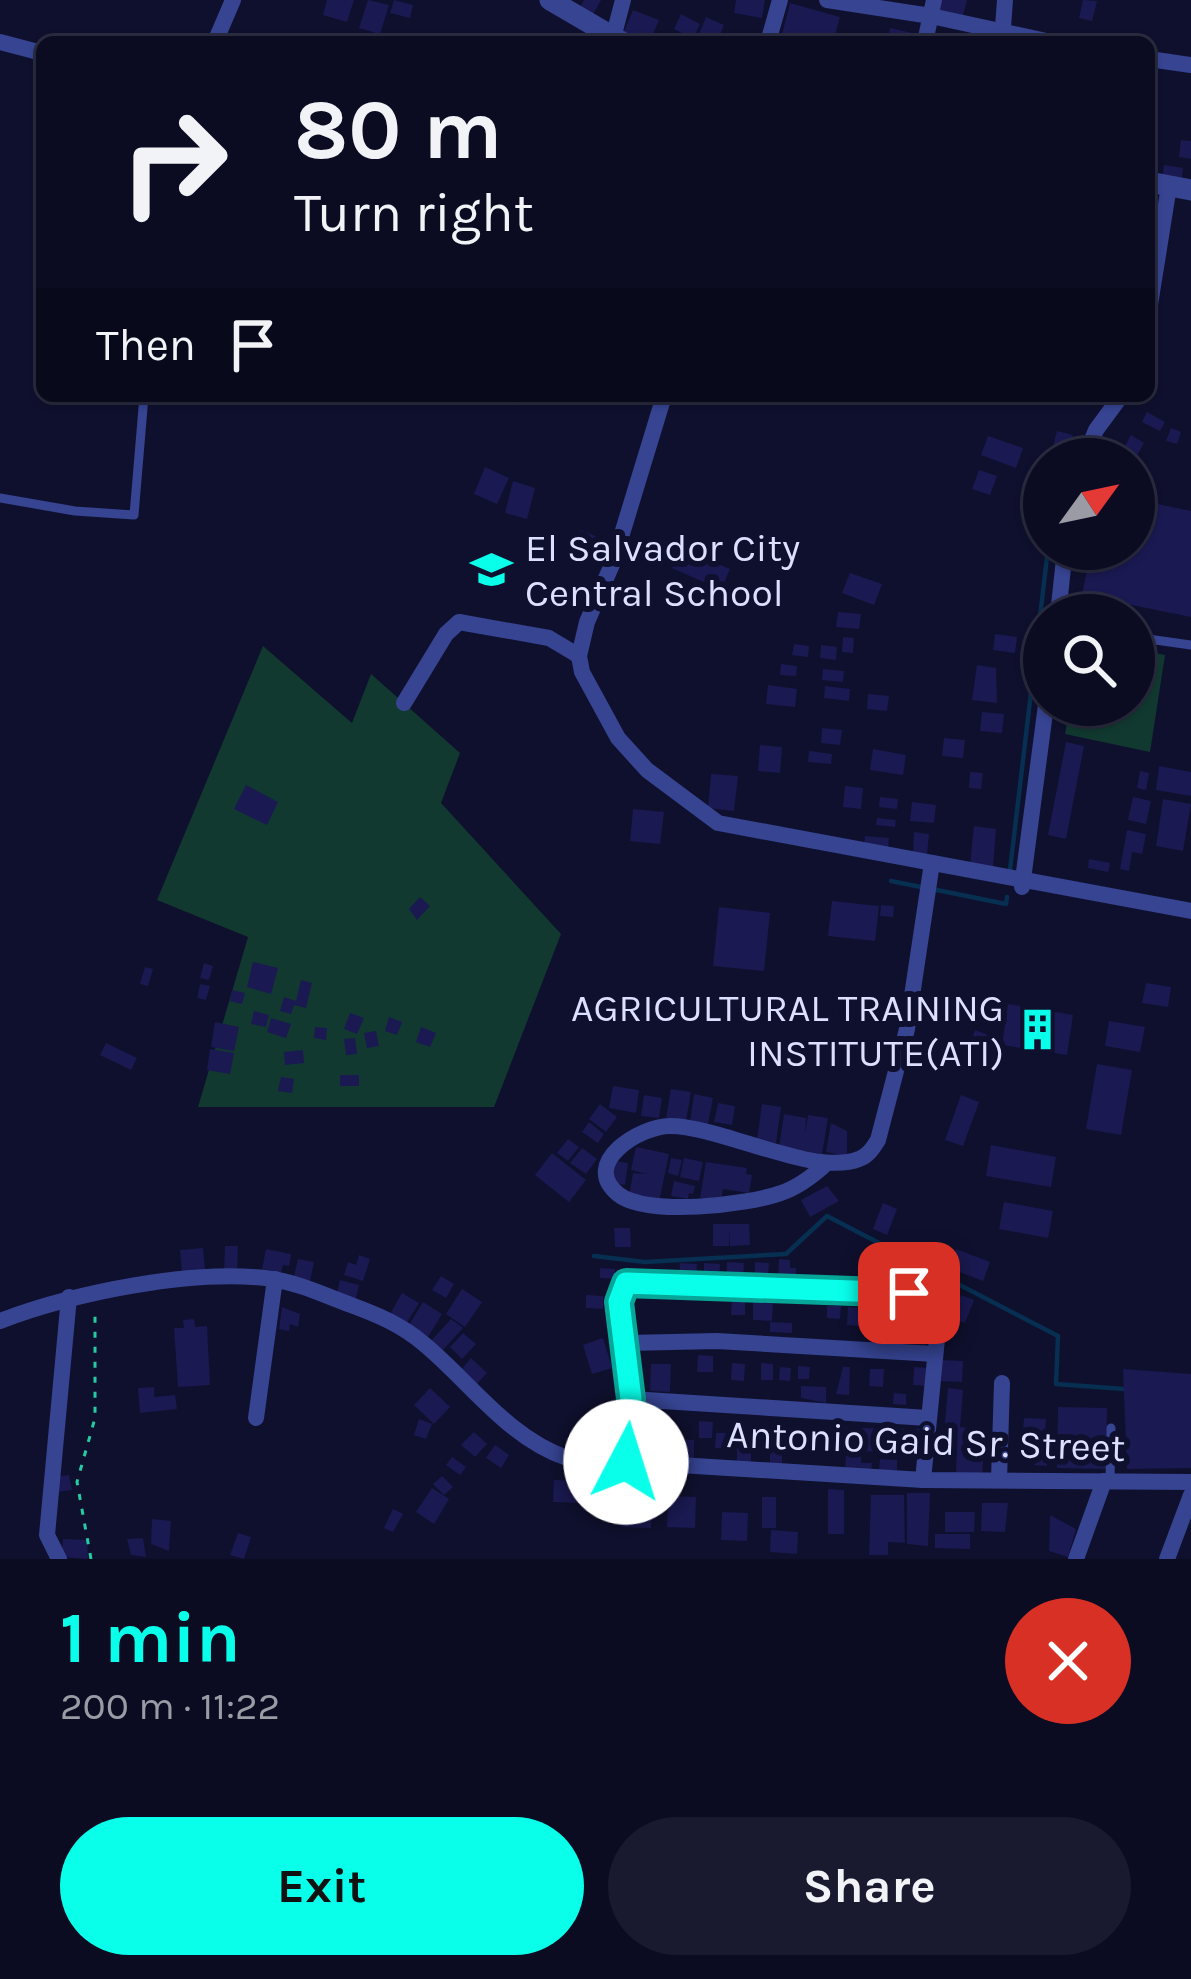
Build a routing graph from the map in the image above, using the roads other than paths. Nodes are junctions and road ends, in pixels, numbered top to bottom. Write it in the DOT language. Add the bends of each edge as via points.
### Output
graph roads {
  1 [pos="233,0"];
  2 [pos="550,0"];
  3 [pos="623,0"];
  4 [pos="780,0"];
  5 [pos="827,0"];
  6 [pos="1005,0"];
  7 [pos="932,8"];
  8 [pos="220,36"];
  9 [pos="610,36"];
  10 [pos="618,36"];
  11 [pos="770,36"];
  12 [pos="1001,36"];
  13 [pos="1003,36"];
  14 [pos="0,43"];
  15 [pos="36,52"];
  16 [pos="1155,59"];
  17 [pos="1191,65"];
  18 [pos="1170,186"];
  19 [pos="1155,275"];
  20 [pos="143,402"];
  21 [pos="662,402"];
  22 [pos="1117,402"];
  23 [pos="1093,438"];
  24 [pos="0,498"];
  25 [pos="1155,640"];
  26 [pos="1191,645"];
  27 [pos="579,656"];
  28 [pos="404,703"];
  29 [pos="1043,726"];
  30 [pos="932,863"];
  31 [pos="1022,884"];
  32 [pos="1191,911"];
  33 [pos="827,1163"];
  34 [pos="274,1280"];
  35 [pos="69,1297"];
  36 [pos="0,1304"];
  37 [pos="22,1313"];
  38 [pos="0,1321"];
  39 [pos="626,1343"];
  40 [pos="935,1354"];
  41 [pos="1002,1383"];
  42 [pos="631,1399"];
  43 [pos="256,1418"];
  44 [pos="928,1418"];
  45 [pos="1111,1428"];
  46 [pos="626,1462"];
  47 [pos="999,1479"];
  48 [pos="923,1480"];
  49 [pos="1107,1481"];
  50 [pos="1191,1482"];
  51 [pos="1191,1495"];
  52 [pos="59,1559"];
  53 [pos="1076,1559"];
  54 [pos="1167,1559"];
  1 -- 8 [label="street"];
  2 -- 9 [label="street"];
  3 -- 10 [label="street"];
  4 -- 11 [label="street"];
  5 -- 7 [label="street"];
  6 -- 13 [label="street"];
  7 -- 12 [label="street"];
  14 -- 15 [label="street"];
  16 -- 17 [label="street"];
  18 -- 19 [label="street"];
  20 -- 24 [label="lane" via="134,514"];
  21 -- 27 [label="street"];
  22 -- 23 [label="street"];
  25 -- 26 [label="lane"];
  27 -- 28 [label="street" via="549,638 459,622"];
  27 -- 30 [label="street" via="618,738 718,824"];
  29 -- 31 [label="street"];
  30 -- 31 [label="street"];
  30 -- 33 [label="street" via="907,1029 878,1140 857,1161"];
  31 -- 32 [label="street"];
  33 -- 33 [label="street" via="655,1126 610,1156 608,1174 614,1191 634,1203 744,1204 796,1187"];
  34 -- 35 [label="street, Antonio Gaid Sr. Street" via="208,1278"];
  34 -- 43 [label="street"];
  34 -- 46 [label="street, Antonio Gaid Sr. Street" via="396,1323 555,1454"];
  35 -- 37 [label="street, Antonio Gaid Sr. Street"];
  35 -- 52 [label="street" via="47,1535"];
  36 -- 37 [label="street"];
  37 -- 38 [label="street, Antonio Gaid Sr. Street"];
  39 -- 40 [label="street"];
  39 -- 40 [label="street" via="621,1290 637,1282 928,1295 938,1307"];
  39 -- 42 [label="street"];
  40 -- 44 [label="street"];
  41 -- 47 [label="street"];
  42 -- 44 [label="street"];
  42 -- 46 [label="street"];
  44 -- 48 [label="street"];
  45 -- 49 [label="lane"];
  46 -- 48 [label="street, Antonio Gaid Sr. Street"];
  47 -- 48 [label="street, Antonio Gaid Sr. Street"];
  47 -- 49 [label="street, Antonio Gaid Sr. Street"];
  49 -- 50 [label="street, Antonio Gaid Sr. Street"];
  49 -- 53 [label="street"];
  51 -- 54 [label="street"];
}
